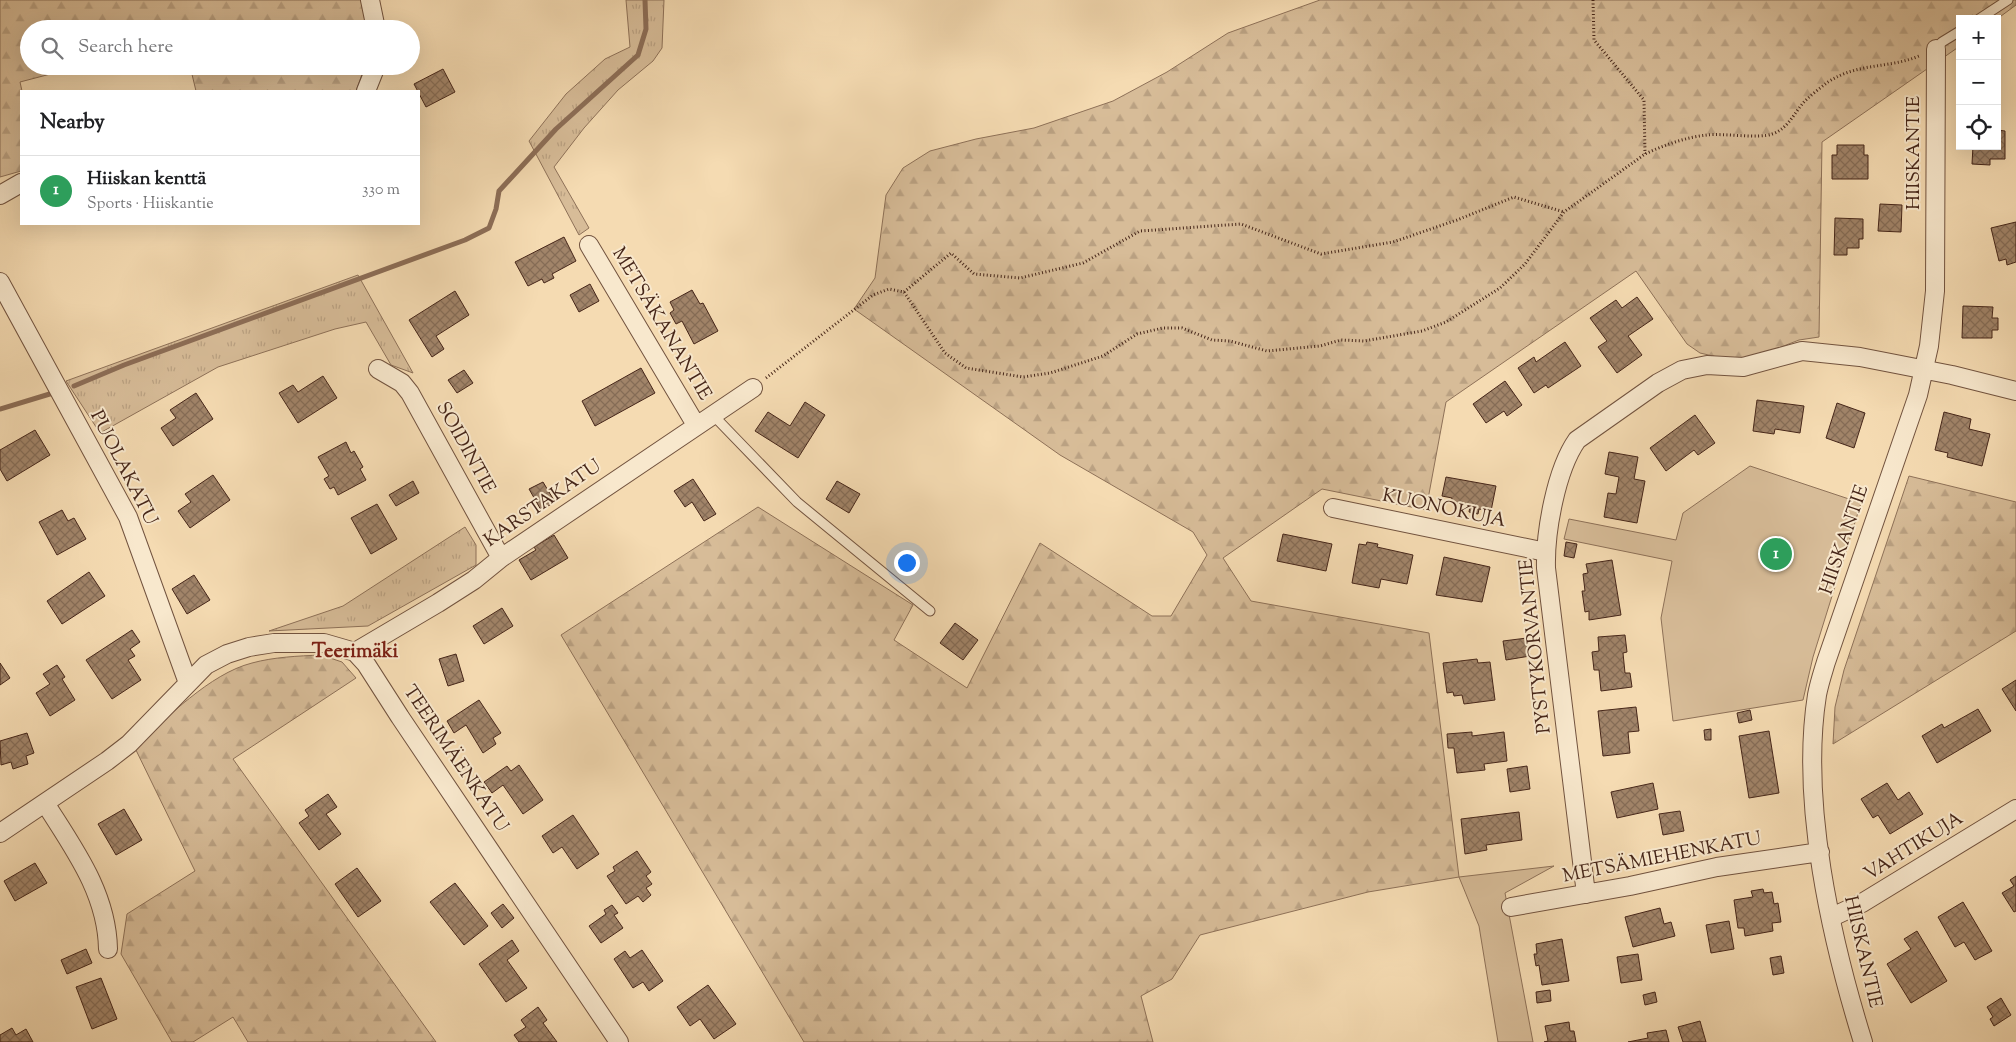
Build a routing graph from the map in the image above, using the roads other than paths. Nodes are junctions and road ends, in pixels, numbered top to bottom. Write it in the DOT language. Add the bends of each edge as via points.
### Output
graph roads {
  1 [pos="370,0"];
  2 [pos="2008,0"];
  3 [pos="1985,15"];
  4 [pos="374,20"];
  5 [pos="1956,33"];
  6 [pos="1936,49"];
  7 [pos="372,75"];
  8 [pos="366,90"];
  9 [pos="20,185"];
  10 [pos="0,195"];
  11 [pos="589,245"];
  12 [pos="0,282"];
  13 [pos="378,369"];
  14 [pos="1924,370"];
  15 [pos="753,388"];
  16 [pos="2016,392"];
  17 [pos="713,415"];
  18 [pos="696,425"];
  19 [pos="1333,508"];
  20 [pos="1546,552"];
  21 [pos="502,558"];
  22 [pos="930,611"];
  23 [pos="355,652"];
  24 [pos="188,683"];
  25 [pos="45,803"];
  26 [pos="2016,809"];
  27 [pos="0,833"];
  28 [pos="1820,852"];
  29 [pos="1586,894"];
  30 [pos="1511,907"];
  31 [pos="1832,917"];
  32 [pos="108,949"];
  33 [pos="619,1042"];
  34 [pos="1863,1042"];
  1 -- 4 [label="street"];
  2 -- 3 [label="lane"];
  5 -- 6 [label="lane"];
  6 -- 14 [label="street, HIISKANTIE" via="1936,291"];
  7 -- 8 [label="street"];
  9 -- 10 [label="street"];
  11 -- 18 [label="street, METSÄKANANTIE"];
  12 -- 24 [label="street, PUOLAKATU" via="128,517"];
  13 -- 21 [label="street, SOIDINTIE" via="402,383 410,393"];
  14 -- 16 [label="street, PYSTYKORVANTIE"];
  14 -- 20 [label="street, PYSTYKORVANTIE" via="1839,354 1802,351 1749,366 1694,366 1670,375 1577,440 1558,481"];
  14 -- 28 [label="street, HIISKANTIE" via="1818,692 1812,754"];
  15 -- 17 [label="street, KARSTAKATU"];
  17 -- 18 [label="street, KARSTAKATU"];
  17 -- 22 [label="lane" via="797,502"];
  18 -- 21 [label="street, KARSTAKATU"];
  19 -- 20 [label="street, KUONOKUJA"];
  20 -- 29 [label="street, PYSTYKORVANTIE"];
  21 -- 23 [label="street, KARSTAKATU" via="474,580"];
  23 -- 24 [label="street" via="324,643 274,643 249,647 206,666"];
  23 -- 33 [label="street, TEERIMÄENKATU"];
  24 -- 25 [label="street" via="129,744"];
  25 -- 27 [label="street"];
  25 -- 32 [label="street" via="93,883 104,914"];
  26 -- 31 [label="street, VAHTIKUJA" via="1862,903"];
  28 -- 29 [label="street, METSÄMIEHENKATU" via="1718,867"];
  28 -- 31 [label="street, HIISKANTIE"];
  29 -- 30 [label="street, METSÄMIEHENKATU"];
  31 -- 34 [label="street, HIISKANTIE" via="1844,976"];
}
